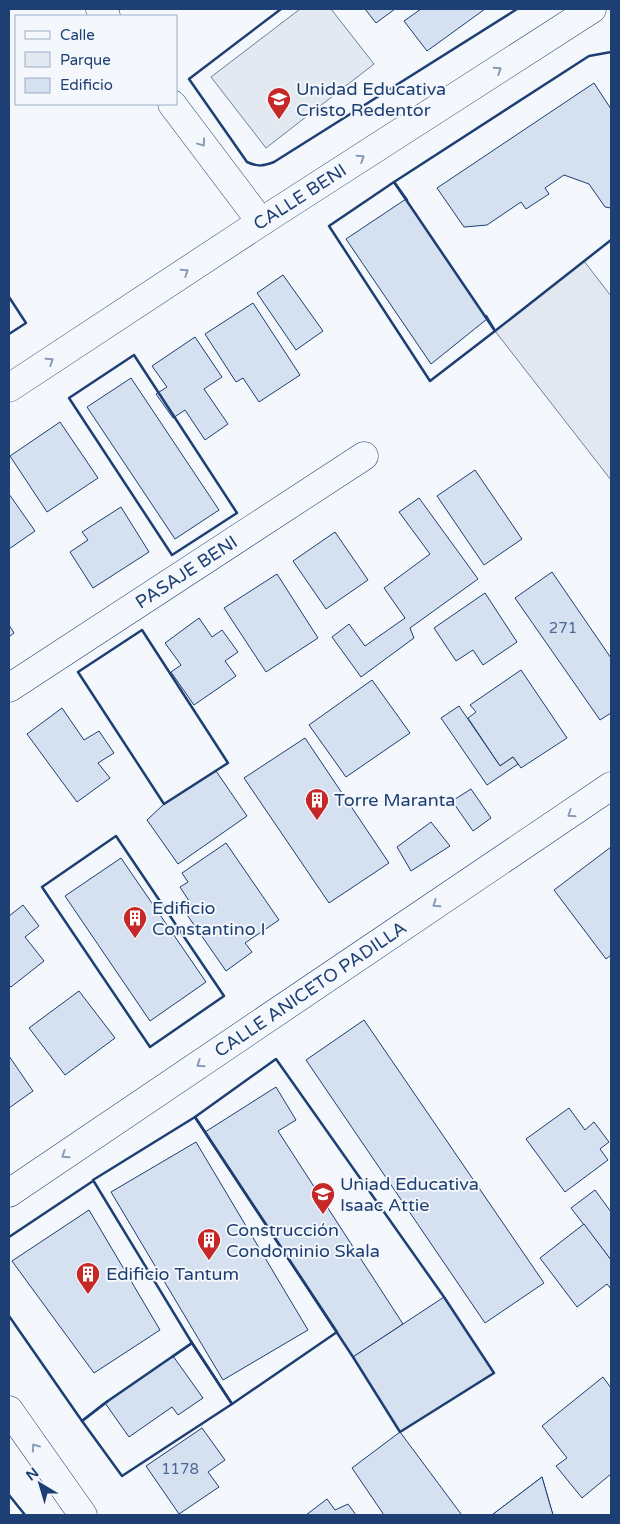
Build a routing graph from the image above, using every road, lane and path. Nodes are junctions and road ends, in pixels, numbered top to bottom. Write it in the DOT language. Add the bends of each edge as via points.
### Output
graph roads {
  1 [pos="592,9"];
  2 [pos="173,105"];
  3 [pos="261,222"];
  4 [pos="9,388"];
  5 [pos="364,456"];
  6 [pos="9,688"];
  7 [pos="611,786"];
  8 [pos="9,1193"];
  9 [pos="9,1410"];
  10 [pos="84,1515"];
  3 -- 1 [label="main road, CALLE BENI, one-way"];
  2 -- 3 [label="main road, one-way"];
  4 -- 3 [label="main road, CALLE BENI, one-way"];
  5 -- 6 [label="main road, PASAJE BENI"];
  7 -- 8 [label="main road, CALLE ANICETO PADILLA, one-way"];
  10 -- 9 [label="main road, one-way"];
}
